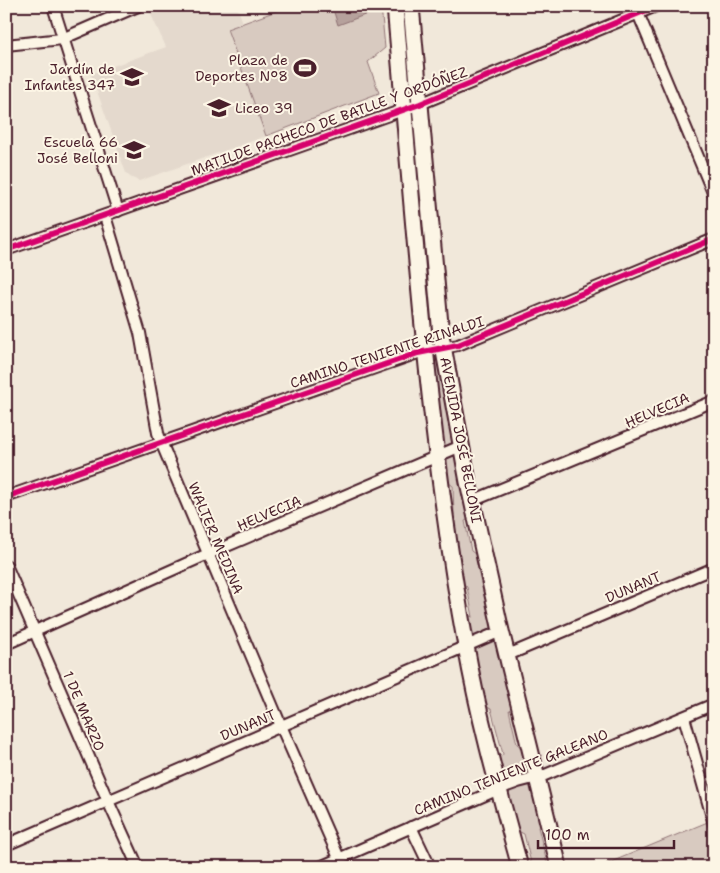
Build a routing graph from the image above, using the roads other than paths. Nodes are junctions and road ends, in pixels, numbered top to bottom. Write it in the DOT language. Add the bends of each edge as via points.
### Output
graph roads {
  1 [pos="53,6"];
  2 [pos="138,6"];
  3 [pos="395,6"];
  4 [pos="411,6"];
  5 [pos="656,6"];
  6 [pos="636,10"];
  7 [pos="62,38"];
  8 [pos="6,45"];
  9 [pos="420,104"];
  10 [pos="404,109"];
  11 [pos="714,195"];
  12 [pos="118,211"];
  13 [pos="105,216"];
  14 [pos="714,239"];
  15 [pos="6,250"];
  16 [pos="444,349"];
  17 [pos="425,351"];
  18 [pos="714,401"];
  19 [pos="160,442"];
  20 [pos="461,446"];
  21 [pos="437,456"];
  22 [pos="6,497"];
  23 [pos="472,501"];
  24 [pos="208,554"];
  25 [pos="6,565"];
  26 [pos="714,568"];
  27 [pos="501,631"];
  28 [pos="34,632"];
  29 [pos="6,644"];
  30 [pos="466,646"];
  31 [pos="507,653"];
  32 [pos="714,704"];
  33 [pos="684,717"];
  34 [pos="281,726"];
  35 [pos="537,777"];
  36 [pos="499,789"];
  37 [pos="108,801"];
  38 [pos="714,824"];
  39 [pos="411,827"];
  40 [pos="6,845"];
  41 [pos="339,858"];
  42 [pos="138,867"];
  43 [pos="320,867"];
  44 [pos="430,867"];
  45 [pos="520,867"];
  46 [pos="559,867"];
  1 -- 7 [label="street"];
  2 -- 7 [label="street"];
  3 -- 10 [label="main road, AVENIDA JOSÉ BELLONI"];
  4 -- 9 [label="main road, AVENIDA JOSÉ BELLONI"];
  5 -- 6 [label="street, MATILDE PACHECO DE BATLLE Y ORDÓÑEZ"];
  6 -- 9 [label="street, MATILDE PACHECO DE BATLLE Y ORDÓÑEZ"];
  6 -- 11 [label="street"];
  7 -- 8 [label="street"];
  7 -- 12 [label="street"];
  9 -- 10 [label="street, MATILDE PACHECO DE BATLLE Y ORDÓÑEZ"];
  9 -- 16 [label="main road, AVENIDA JOSÉ BELLONI"];
  10 -- 12 [label="street, MATILDE PACHECO DE BATLLE Y ORDÓÑEZ"];
  10 -- 17 [label="main road, AVENIDA JOSÉ BELLONI"];
  12 -- 13 [label="street, MATILDE PACHECO DE BATLLE Y ORDÓÑEZ"];
  13 -- 15 [label="street, MATILDE PACHECO DE BATLLE Y ORDÓÑEZ"];
  13 -- 19 [label="street, WALTER MEDINA" via="140,333"];
  14 -- 16 [label="street, CAMINO TENIENTE RINALDI"];
  16 -- 17 [label="street, CAMINO TENIENTE RINALDI"];
  16 -- 20 [label="main road, AVENIDA JOSÉ BELLONI"];
  17 -- 19 [label="street, CAMINO TENIENTE RINALDI"];
  17 -- 21 [label="main road, AVENIDA JOSÉ BELLONI"];
  18 -- 23 [label="street, HELVECIA"];
  19 -- 22 [label="street, CAMINO TENIENTE RINALDI"];
  19 -- 24 [label="street, WALTER MEDINA"];
  20 -- 21 [label="street, HELVECIA"];
  20 -- 23 [label="main road, AVENIDA JOSÉ BELLONI"];
  21 -- 24 [label="street, HELVECIA"];
  21 -- 30 [label="main road, AVENIDA JOSÉ BELLONI"];
  23 -- 27 [label="main road, AVENIDA JOSÉ BELLONI"];
  24 -- 28 [label="street, HELVECIA"];
  24 -- 34 [label="street, WALTER MEDINA"];
  25 -- 28 [label="street, 1 DE MARZO"];
  26 -- 31 [label="street, DUNANT"];
  27 -- 30 [label="street, DUNANT"];
  27 -- 31 [label="main road, AVENIDA JOSÉ BELLONI"];
  28 -- 29 [label="street, HELVECIA"];
  28 -- 37 [label="street, 1 DE MARZO"];
  30 -- 34 [label="street, DUNANT"];
  30 -- 36 [label="main road, AVENIDA JOSÉ BELLONI"];
  31 -- 35 [label="main road, AVENIDA JOSÉ BELLONI"];
  32 -- 33 [label="street, CAMINO TENIENTE GALEANO"];
  33 -- 35 [label="street, CAMINO TENIENTE GALEANO"];
  33 -- 38 [label="street"];
  34 -- 37 [label="street, DUNANT"];
  34 -- 41 [label="street, WALTER MEDINA"];
  35 -- 36 [label="street, CAMINO TENIENTE GALEANO"];
  35 -- 46 [label="main road, AVENIDA JOSÉ BELLONI"];
  36 -- 39 [label="street, CAMINO TENIENTE GALEANO"];
  36 -- 45 [label="main road, AVENIDA JOSÉ BELLONI"];
  37 -- 40 [label="street, DUNANT"];
  37 -- 42 [label="street, 1 DE MARZO"];
  39 -- 41 [label="street, CAMINO TENIENTE GALEANO"];
  39 -- 44 [label="street"];
  41 -- 43 [label="street, CAMINO TENIENTE GALEANO"];
}
